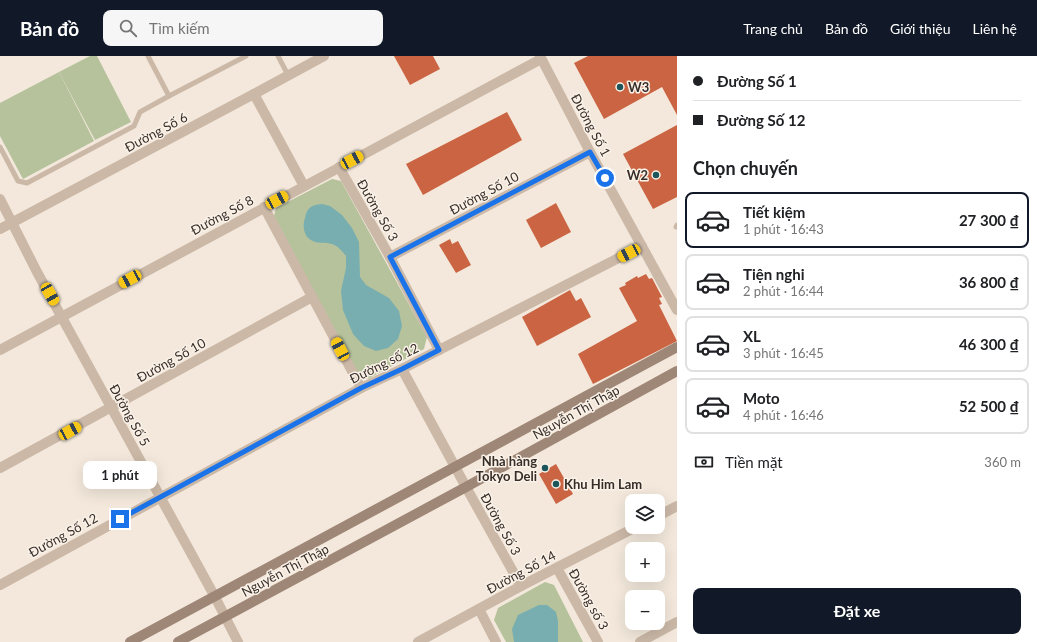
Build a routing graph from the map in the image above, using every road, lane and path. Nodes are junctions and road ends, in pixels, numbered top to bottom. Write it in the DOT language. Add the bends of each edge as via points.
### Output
graph roads {
  1 [pos="148,56"];
  2 [pos="246,56"];
  3 [pos="278,56"];
  4 [pos="324,56"];
  5 [pos="541,58"];
  6 [pos="288,75"];
  7 [pos="254,94"];
  8 [pos="169,96"];
  9 [pos="0,147"];
  10 [pos="590,152"];
  11 [pos="339,167"];
  12 [pos="304,186"];
  13 [pos="0,199"];
  14 [pos="264,207"];
  15 [pos="13,222"];
  16 [pos="0,229"];
  17 [pos="642,246"];
  18 [pos="390,257"];
  19 [pos="312,297"];
  20 [pos="677,310"];
  21 [pos="62,316"];
  22 [pos="677,347"];
  23 [pos="0,350"];
  24 [pos="439,350"];
  25 [pos="402,369"];
  26 [pos="677,371"];
  27 [pos="361,388"];
  28 [pos="111,408"];
  29 [pos="456,467"];
  30 [pos="0,468"];
  31 [pos="466,487"];
  32 [pos="160,497"];
  33 [pos="677,506"];
  34 [pos="665,512"];
  35 [pos="625,533"];
  36 [pos="558,568"];
  37 [pos="0,585"];
  38 [pos="521,586"];
  39 [pos="215,597"];
  40 [pos="479,609"];
  41 [pos="225,617"];
  42 [pos="677,622"];
  43 [pos="130,642"];
  44 [pos="178,642"];
  45 [pos="238,642"];
  46 [pos="418,642"];
  47 [pos="496,642"];
  48 [pos="598,642"];
  49 [pos="640,642"];
  1 -- 8 [label="lane"];
  2 -- 8 [label="lane"];
  3 -- 6 [label="lane"];
  4 -- 6 [label="street, Đường Số 6"];
  5 -- 10 [label="street, Đường Số 1"];
  5 -- 11 [label="street, Đường Số 8"];
  6 -- 7 [label="street, Đường Số 6"];
  7 -- 12 [label="street"];
  7 -- 15 [label="street, Đường Số 6"];
  8 -- 9 [label="lane" via="140,112 134,126 27,183 18,181"];
  10 -- 17 [label="street, Đường Số 1"];
  10 -- 18 [label="street, Đường Số 10"];
  11 -- 12 [label="street, Đường Số 8"];
  11 -- 18 [label="street, Đường Số 3"];
  12 -- 14 [label="street, Đường Số 8"];
  13 -- 15 [label="street, Đường Số 5"];
  14 -- 19 [label="street"];
  14 -- 21 [label="street, Đường Số 8"];
  15 -- 16 [label="street, Đường Số 6"];
  15 -- 21 [label="street, Đường Số 5"];
  17 -- 20 [label="street, Đường Số 1"];
  17 -- 24 [label="street, Đường số 12"];
  18 -- 24 [label="street, Đường Số 3"];
  19 -- 27 [label="street"];
  19 -- 28 [label="street, Đường Số 10"];
  21 -- 23 [label="street, Đường Số 8"];
  21 -- 28 [label="street, Đường Số 5"];
  22 -- 29 [label="main road, Nguyễn Thị Thập"];
  24 -- 25 [label="street, Đường số 12"];
  25 -- 27 [label="street, Đường số 12"];
  25 -- 29 [label="street, Đường Số 3"];
  26 -- 31 [label="main road, Nguyễn Thị Thập"];
  27 -- 32 [label="street, Đường số 12"];
  28 -- 30 [label="street, Đường Số 10"];
  28 -- 32 [label="street, Đường Số 5"];
  29 -- 31 [label="street, Đường Số 3"];
  29 -- 39 [label="main road, Nguyễn Thị Thập"];
  31 -- 38 [label="street, Đường Số 3"];
  31 -- 41 [label="main road, Nguyễn Thị Thập"];
  32 -- 37 [label="street, Đường Số 12"];
  32 -- 39 [label="street, Đường Số 5"];
  33 -- 34 [label="street"];
  35 -- 36 [label="street, Đường Số 14"];
  36 -- 38 [label="street, Đường Số 14"];
  36 -- 48 [label="street, Đường số 3"];
  38 -- 40 [label="street, Đường Số 14"];
  39 -- 41 [label="street, Đường Số 5"];
  39 -- 43 [label="main road"];
  40 -- 46 [label="street, Đường Số 14"];
  40 -- 47 [label="street"];
  41 -- 44 [label="main road, Nguyễn Thị Thập"];
  41 -- 45 [label="street, Đường Số 5"];
  42 -- 49 [label="street"];
}
